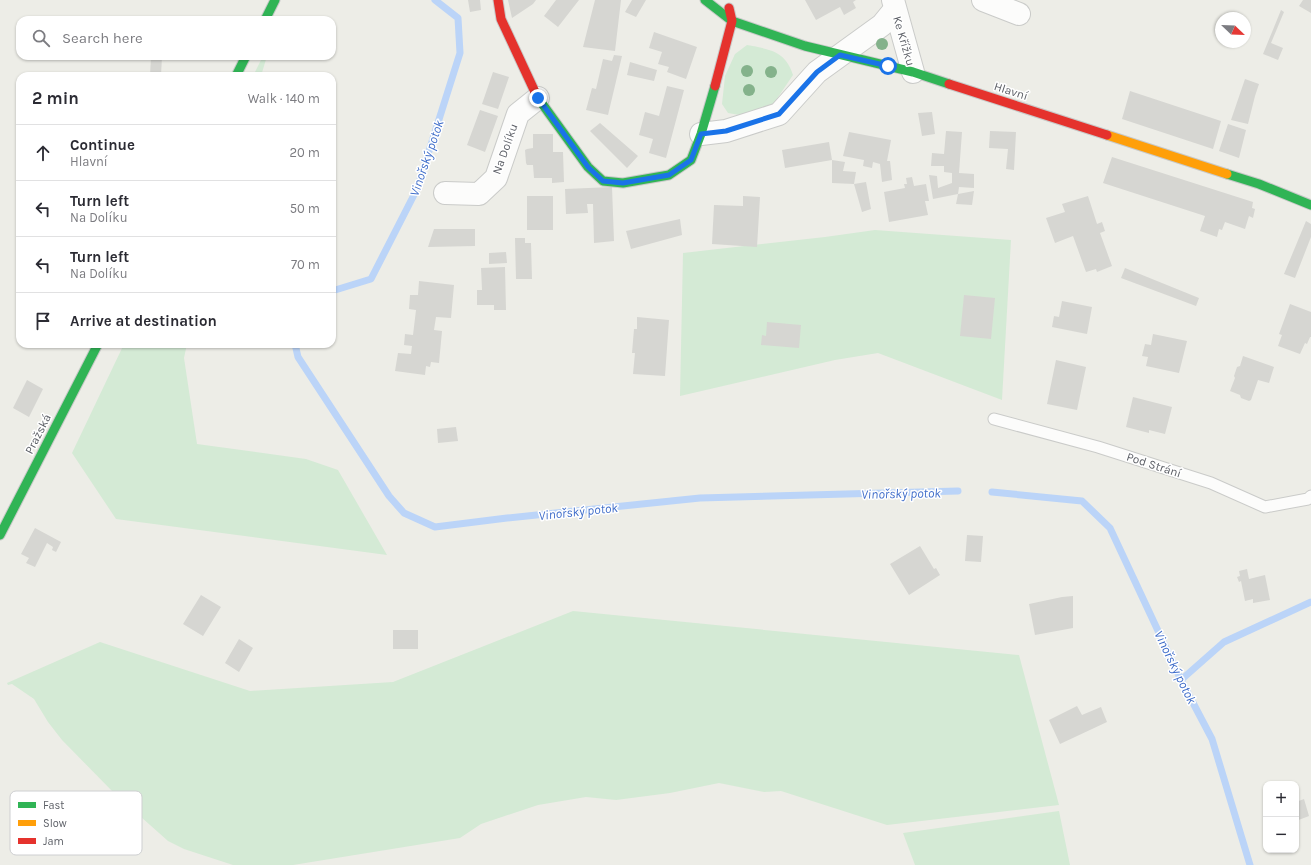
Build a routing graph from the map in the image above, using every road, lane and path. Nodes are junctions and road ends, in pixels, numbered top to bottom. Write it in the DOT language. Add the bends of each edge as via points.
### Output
graph roads {
  1 [pos="275,0"];
  2 [pos="498,0"];
  3 [pos="705,0"];
  4 [pos="727,0"];
  5 [pos="983,0"];
  6 [pos="894,5"];
  7 [pos="1019,14"];
  8 [pos="267,16"];
  9 [pos="732,21"];
  10 [pos="840,55"];
  11 [pos="244,60"];
  12 [pos="238,72"];
  13 [pos="913,72"];
  14 [pos="538,98"];
  15 [pos="701,134"];
  16 [pos="445,193"];
  17 [pos="1311,205"];
  18 [pos="96,348"];
  19 [pos="994,419"];
  20 [pos="1311,496"];
  21 [pos="0,535"];
  1 -- 8 [label="street"];
  2 -- 14 [label="street" via="501,19"];
  3 -- 9 [label="street, Hlavní"];
  4 -- 9 [label="street"];
  5 -- 7 [label="street"];
  6 -- 10 [label="street, Ke Křížku" via="882,25"];
  6 -- 13 [label="street, Ke Křížku"];
  9 -- 10 [label="street, Hlavní"];
  9 -- 15 [label="street"];
  10 -- 13 [label="street, Hlavní"];
  10 -- 15 [label="street" via="817,72 779,114 726,131"];
  11 -- 12 [label="street"];
  13 -- 17 [label="street, Hlavní" via="1259,184"];
  14 -- 15 [label="street" via="588,167 603,181 623,183 669,175 691,160"];
  14 -- 16 [label="street, Na Dolíku" via="518,114 496,178 479,194"];
  18 -- 21 [label="street, Pražská"];
  19 -- 20 [label="lane, Pod Strání" via="1098,447 1204,480 1265,506 1308,499"];
}
